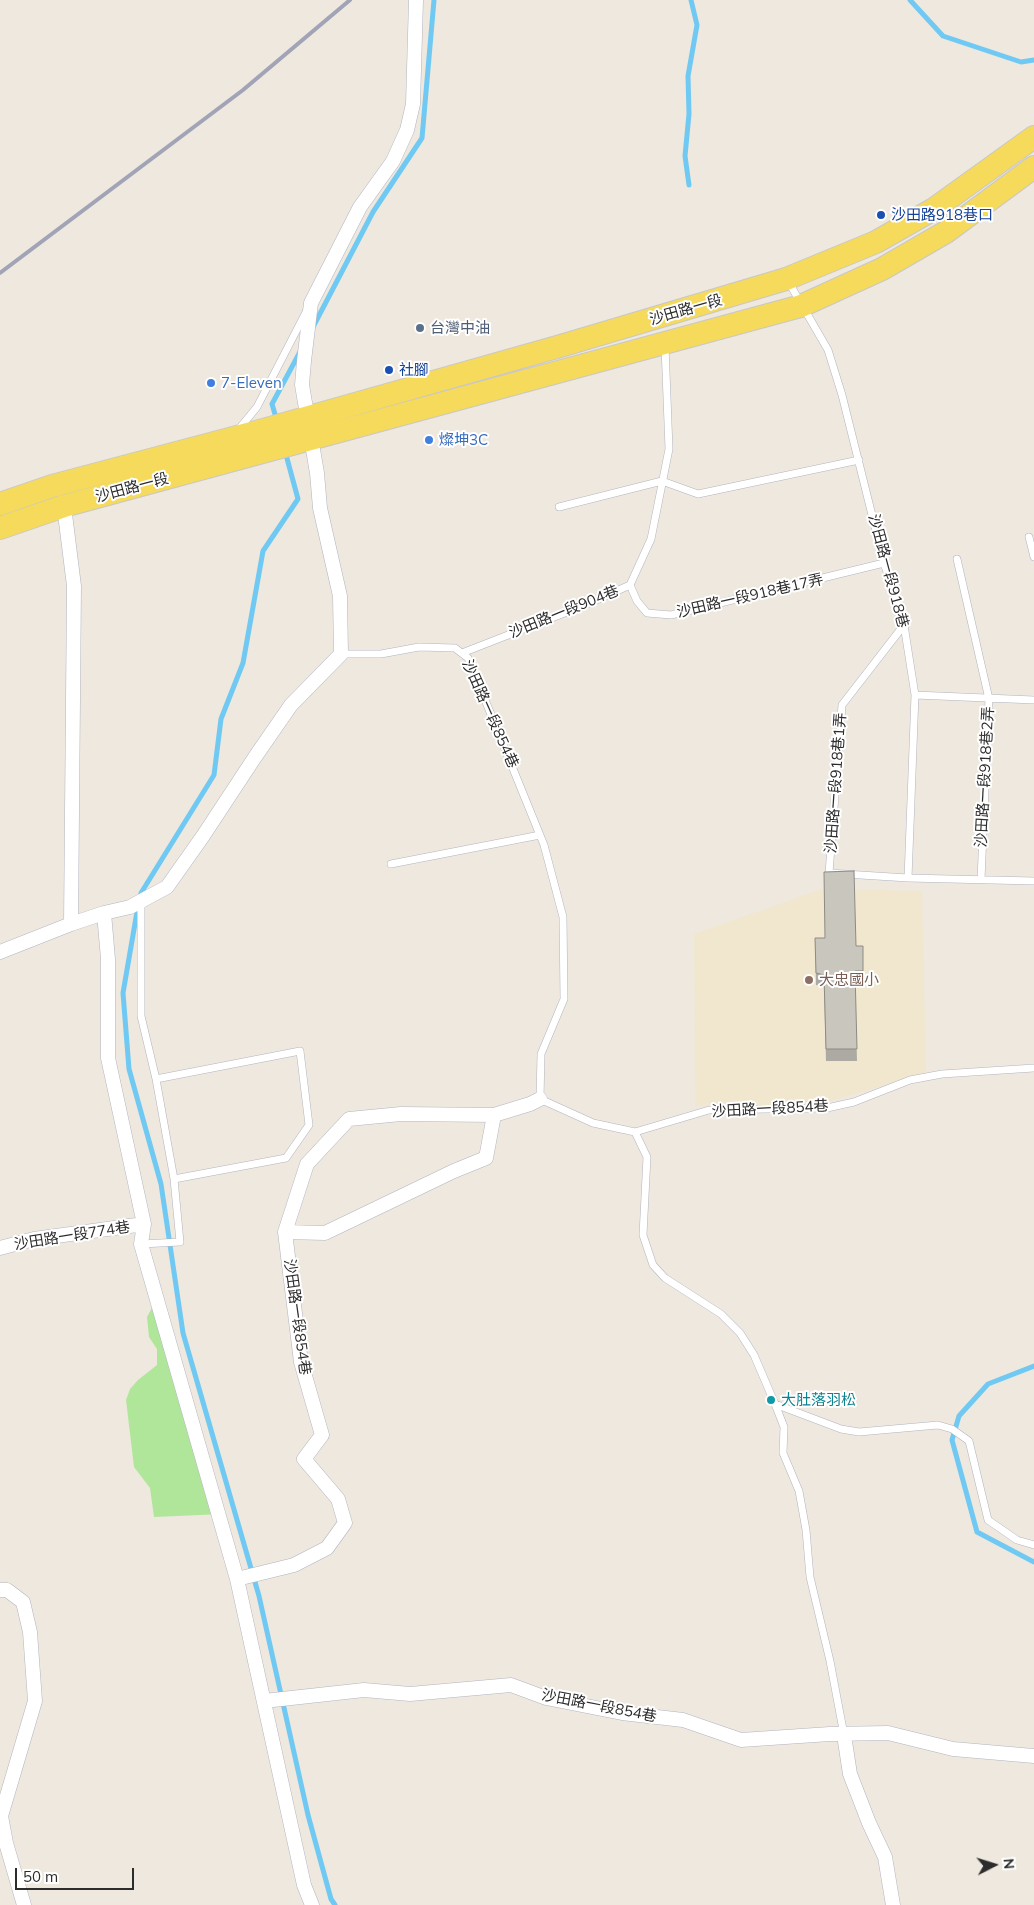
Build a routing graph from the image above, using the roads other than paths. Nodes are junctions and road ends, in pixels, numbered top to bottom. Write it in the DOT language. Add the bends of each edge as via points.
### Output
graph roads {
  1 [pos="416,0"];
  2 [pos="1034,137"];
  3 [pos="1034,167"];
  4 [pos="786,279"];
  5 [pos="311,303"];
  6 [pos="801,306"];
  7 [pos="664,343"];
  8 [pos="308,417"];
  9 [pos="230,439"];
  10 [pos="311,440"];
  11 [pos="859,460"];
  12 [pos="662,481"];
  13 [pos="0,504"];
  14 [pos="64,506"];
  15 [pos="559,507"];
  16 [pos="0,528"];
  17 [pos="1029,537"];
  18 [pos="1034,557"];
  19 [pos="957,559"];
  20 [pos="884,563"];
  21 [pos="630,586"];
  22 [pos="904,625"];
  23 [pos="462,653"];
  24 [pos="341,654"];
  25 [pos="915,695"];
  26 [pos="989,699"];
  27 [pos="1034,700"];
  28 [pos="540,835"];
  29 [pos="391,864"];
  30 [pos="908,878"];
  31 [pos="981,879"];
  32 [pos="1034,881"];
  33 [pos="141,901"];
  34 [pos="104,913"];
  35 [pos="71,924"];
  36 [pos="0,952"];
  37 [pos="1034,1068"];
  38 [pos="156,1079"];
  39 [pos="540,1099"];
  40 [pos="494,1115"];
  41 [pos="635,1132"];
  42 [pos="174,1179"];
  43 [pos="144,1224"];
  44 [pos="285,1232"];
  45 [pos="141,1244"];
  46 [pos="0,1248"];
  47 [pos="775,1404"];
  48 [pos="1034,1545"];
  49 [pos="237,1579"];
  50 [pos="0,1590"];
  51 [pos="264,1702"];
  52 [pos="844,1735"];
  53 [pos="1034,1756"];
  54 [pos="24,1905"];
  55 [pos="312,1905"];
  56 [pos="893,1905"];
  1 -- 5 [label="street" via="413,104 407,130 393,161 360,207"];
  2 -- 4 [label="main road, 沙田路一段" via="934,210 876,242"];
  3 -- 6 [label="main road, 沙田路一段" via="946,232 882,268"];
  4 -- 6 [label="lane, 沙田路一段918巷"];
  4 -- 8 [label="main road, 沙田路一段"];
  5 -- 8 [label="street" via="302,385"];
  5 -- 9 [label="lane" via="258,407"];
  6 -- 7 [label="main road, 沙田路一段"];
  6 -- 11 [label="lane, 沙田路一段918巷" via="828,350"];
  7 -- 10 [label="main road, 沙田路一段"];
  7 -- 12 [label="lane, 沙田路一段904巷" via="669,449"];
  8 -- 9 [label="main road, 沙田路一段"];
  8 -- 10 [label="street"];
  9 -- 13 [label="main road, 沙田路一段" via="52,486"];
  10 -- 14 [label="main road, 沙田路一段"];
  10 -- 24 [label="street" via="320,508 340,596"];
  11 -- 12 [label="lane" via="698,494"];
  11 -- 20 [label="lane, 沙田路一段918巷"];
  12 -- 15 [label="lane"];
  12 -- 21 [label="lane, 沙田路一段904巷" via="651,539"];
  14 -- 16 [label="main road, 沙田路一段"];
  14 -- 35 [label="street" via="74,586"];
  17 -- 18 [label="lane"];
  19 -- 26 [label="lane, 沙田路一段918巷2弄"];
  20 -- 21 [label="lane, 沙田路一段918巷17弄" via="671,615 647,613 636,601"];
  20 -- 22 [label="lane, 沙田路一段918巷"];
  21 -- 23 [label="lane, 沙田路一段904巷"];
  22 -- 25 [label="lane, 沙田路一段918巷"];
  22 -- 30 [label="lane, 沙田路一段918巷1弄" via="842,705 829,873"];
  23 -- 24 [label="lane, 沙田路一段854巷" via="455,648 419,647 381,654"];
  23 -- 28 [label="lane, 沙田路一段854巷" via="468,658"];
  24 -- 33 [label="street" via="292,705 167,887"];
  25 -- 26 [label="lane"];
  25 -- 30 [label="lane, 沙田路一段918巷"];
  26 -- 27 [label="lane"];
  26 -- 31 [label="lane, 沙田路一段918巷2弄"];
  28 -- 29 [label="lane"];
  28 -- 39 [label="lane, 沙田路一段854巷" via="563,917 564,999 541,1054"];
  30 -- 31 [label="lane"];
  31 -- 32 [label="lane"];
  33 -- 34 [label="street"];
  33 -- 38 [label="lane" via="141,1016"];
  34 -- 35 [label="street"];
  34 -- 43 [label="street" via="108,959 108,1058"];
  35 -- 36 [label="street"];
  37 -- 41 [label="lane, 沙田路一段854巷" via="942,1074 910,1080 854,1102 827,1108 709,1110"];
  38 -- 42 [label="lane"];
  38 -- 42 [label="lane" via="300,1050 309,1125 286,1158"];
  39 -- 40 [label="street, 沙田路一段854巷"];
  39 -- 41 [label="lane, 沙田路一段854巷" via="593,1123"];
  40 -- 44 [label="street" via="486,1158 454,1170 325,1233"];
  40 -- 44 [label="street, 沙田路一段854巷" via="402,1114 349,1119 307,1164"];
  41 -- 47 [label="lane" via="648,1158 644,1235 653,1265 665,1278 721,1314 740,1333 754,1355"];
  42 -- 45 [label="lane" via="180,1242"];
  43 -- 45 [label="street"];
  43 -- 46 [label="street, 沙田路一段774巷" via="34,1239"];
  44 -- 49 [label="street, 沙田路一段854巷" via="301,1362 322,1435 304,1459 338,1499 345,1523 327,1548 294,1565"];
  45 -- 49 [label="street"];
  47 -- 48 [label="lane" via="841,1429 859,1432 938,1425 952,1429 969,1440 988,1520 1017,1540"];
  47 -- 52 [label="lane" via="784,1427 783,1453 799,1492 810,1577"];
  49 -- 51 [label="street"];
  50 -- 54 [label="street" via="7,1590 23,1602 30,1632 35,1701 1,1816"];
  51 -- 52 [label="street, 沙田路一段854巷" via="364,1690 410,1694 511,1685 546,1698 622,1713 683,1720 741,1740"];
  51 -- 55 [label="street" via="304,1885"];
  52 -- 53 [label="street, 沙田路一段854巷" via="888,1733 953,1749"];
  52 -- 56 [label="street" via="850,1774 885,1857"];
}
